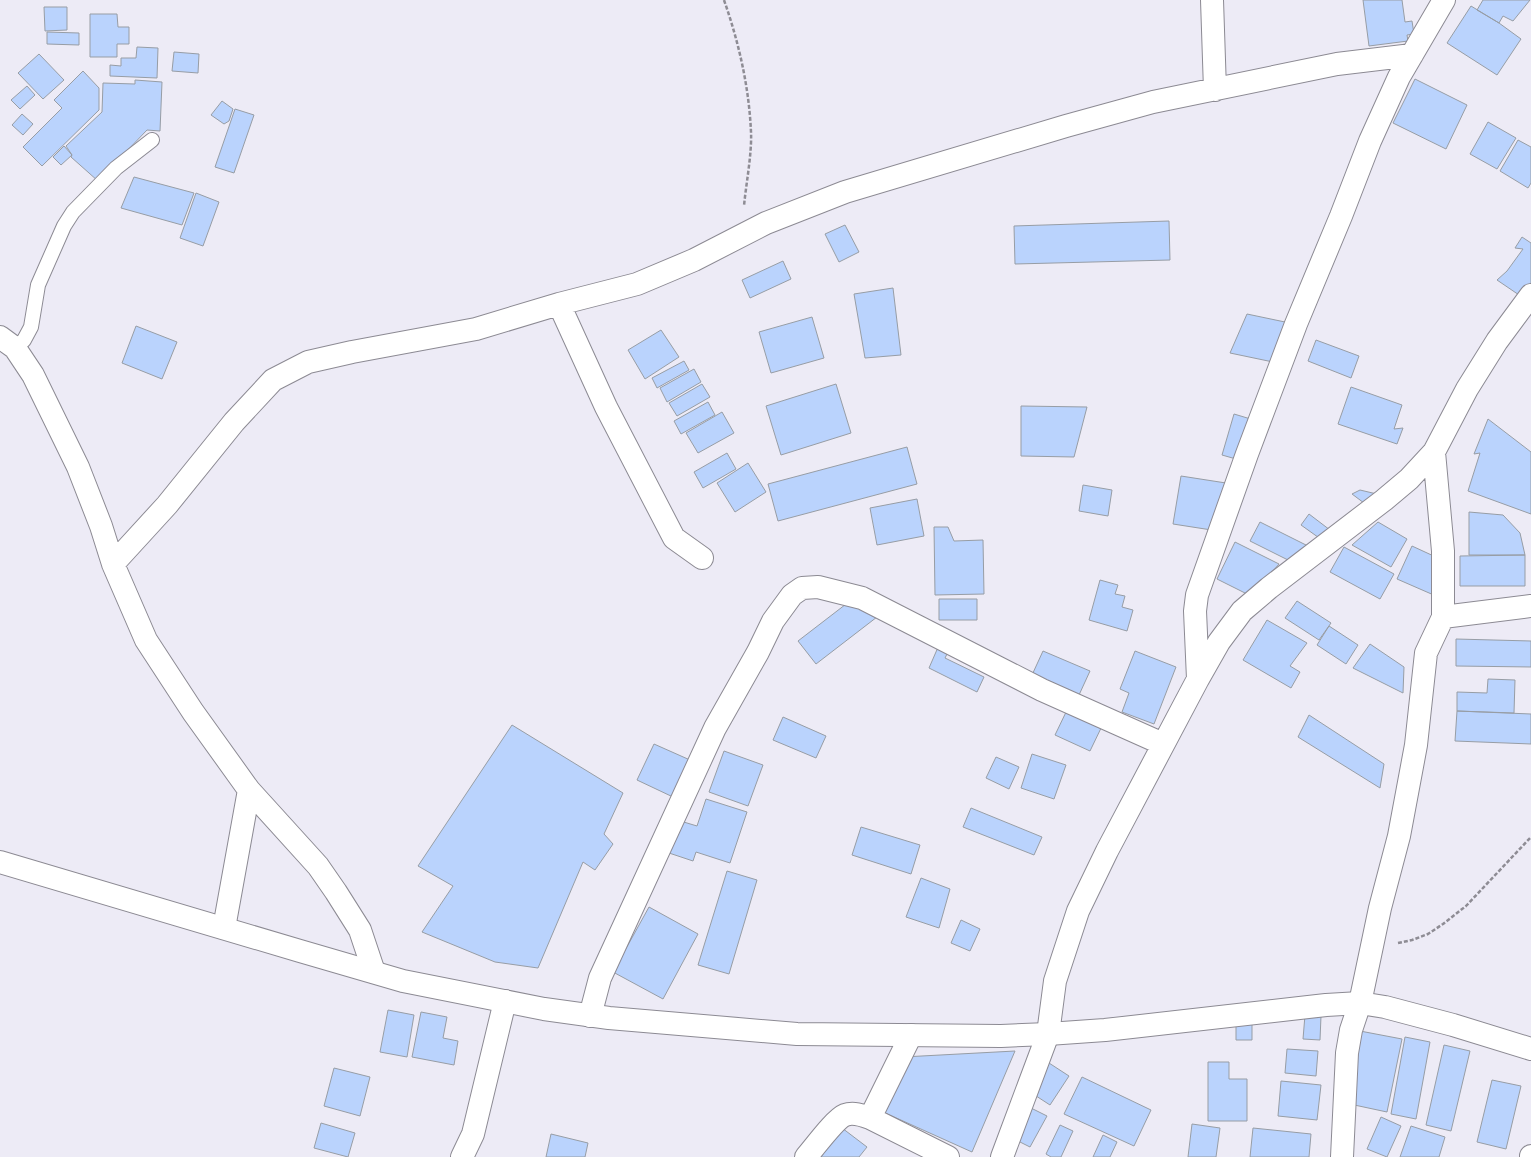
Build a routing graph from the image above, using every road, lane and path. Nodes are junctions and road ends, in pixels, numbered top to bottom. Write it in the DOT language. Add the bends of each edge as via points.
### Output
graph roads {
  1 [pos="724,0"];
  2 [pos="1212,0"];
  3 [pos="1444,0"];
  4 [pos="1412,55"];
  5 [pos="1215,90"];
  6 [pos="152,140"];
  7 [pos="741,236"];
  8 [pos="1531,295"];
  9 [pos="559,304"];
  10 [pos="8,343"];
  11 [pos="1434,452"];
  12 [pos="702,558"];
  13 [pos="113,564"];
  14 [pos="1531,606"];
  15 [pos="1443,617"];
  16 [pos="1198,679"];
  17 [pos="1163,744"];
  18 [pos="249,790"];
  19 [pos="1531,837"];
  20 [pos="0,862"];
  21 [pos="224,928"];
  22 [pos="1371,949"];
  23 [pos="374,972"];
  24 [pos="505,1001"];
  25 [pos="1360,1003"];
  26 [pos="590,1016"];
  27 [pos="1048,1034"];
  28 [pos="911,1035"];
  29 [pos="1531,1049"];
  30 [pos="870,1118"];
  31 [pos="462,1157"];
  32 [pos="806,1157"];
  33 [pos="948,1157"];
  34 [pos="1002,1157"];
  35 [pos="1342,1157"];
  1 -- 7 [label="path" via="734,30 746,85 751,134"];
  2 -- 5 [label="street"];
  3 -- 4 [label="street"];
  4 -- 5 [label="street" via="1337,64"];
  4 -- 16 [label="street" via="1398,77 1370,141 1296,324 1198,595 1195,611"];
  5 -- 7 [label="street" via="1153,102 919,169 846,192 766,223"];
  6 -- 10 [label="lane" via="116,168 70,217 38,285 31,327 24,340"];
  7 -- 9 [label="street" via="694,260 637,284"];
  8 -- 11 [label="street" via="1467,388"];
  9 -- 12 [label="street" via="606,407 674,538"];
  9 -- 13 [label="street" via="476,329 308,362 273,380 234,422 167,505"];
  10 -- 13 [label="street" via="33,375 78,467"];
  11 -- 15 [label="street" via="1443,551"];
  11 -- 16 [label="street" via="1409,479 1384,500 1268,588 1242,611 1219,642"];
  13 -- 18 [label="street" via="146,640 192,712"];
  14 -- 15 [label="street"];
  15 -- 22 [label="street" via="1426,653 1416,745 1399,836"];
  16 -- 17 [label="street"];
  17 -- 26 [label="street" via="1042,690 862,598 818,587 802,588 792,595 773,621 715,728 600,978"];
  17 -- 27 [label="street" via="1078,911 1055,981"];
  18 -- 21 [label="street"];
  18 -- 23 [label="street" via="318,866 336,892 360,930"];
  19 -- 22 [label="path" via="1466,906 1443,924 1428,934 1412,940"];
  20 -- 21 [label="street"];
  21 -- 23 [label="street"];
  22 -- 25 [label="street"];
  23 -- 24 [label="street" via="403,981"];
  24 -- 26 [label="street"];
  24 -- 31 [label="street" via="473,1134"];
  25 -- 27 [label="street" via="1326,1004 1120,1029"];
  25 -- 29 [label="street" via="1397,1010"];
  25 -- 35 [label="street" via="1347,1053"];
  26 -- 28 [label="street" via="797,1034"];
  27 -- 28 [label="street"];
  27 -- 34 [label="street"];
  28 -- 30 [label="street"];
  30 -- 32 [label="street" via="861,1114 840,1118"];
  30 -- 33 [label="street"];
}
